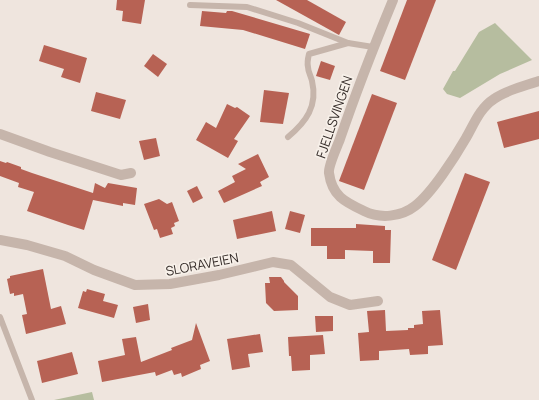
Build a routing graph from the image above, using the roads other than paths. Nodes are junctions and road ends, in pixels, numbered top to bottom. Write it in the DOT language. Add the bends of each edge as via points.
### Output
graph roads {
  1 [pos="393,0"];
  2 [pos="190,4"];
  3 [pos="348,43"];
  4 [pos="373,47"];
  5 [pos="539,81"];
  6 [pos="0,134"];
  7 [pos="288,137"];
  8 [pos="130,173"];
  9 [pos="0,240"];
  10 [pos="378,301"];
  11 [pos="0,317"];
  12 [pos="32,400"];
  1 -- 4 [label="street, FJELLSVINGEN"];
  2 -- 3 [label="lane" via="247,7 298,23"];
  3 -- 4 [label="lane"];
  3 -- 7 [label="lane" via="309,54 308,66 313,82 314,103 305,121"];
  4 -- 5 [label="street, FJELLSVINGEN" via="328,172 334,192 346,202 368,213 398,216 416,206 453,158 483,108 494,99"];
  6 -- 8 [label="street" via="121,175"];
  9 -- 10 [label="street, SLORAVEIEN" via="65,256 135,285 170,284 281,262 291,265 330,297 350,305"];
  11 -- 12 [label="lane"];
}
